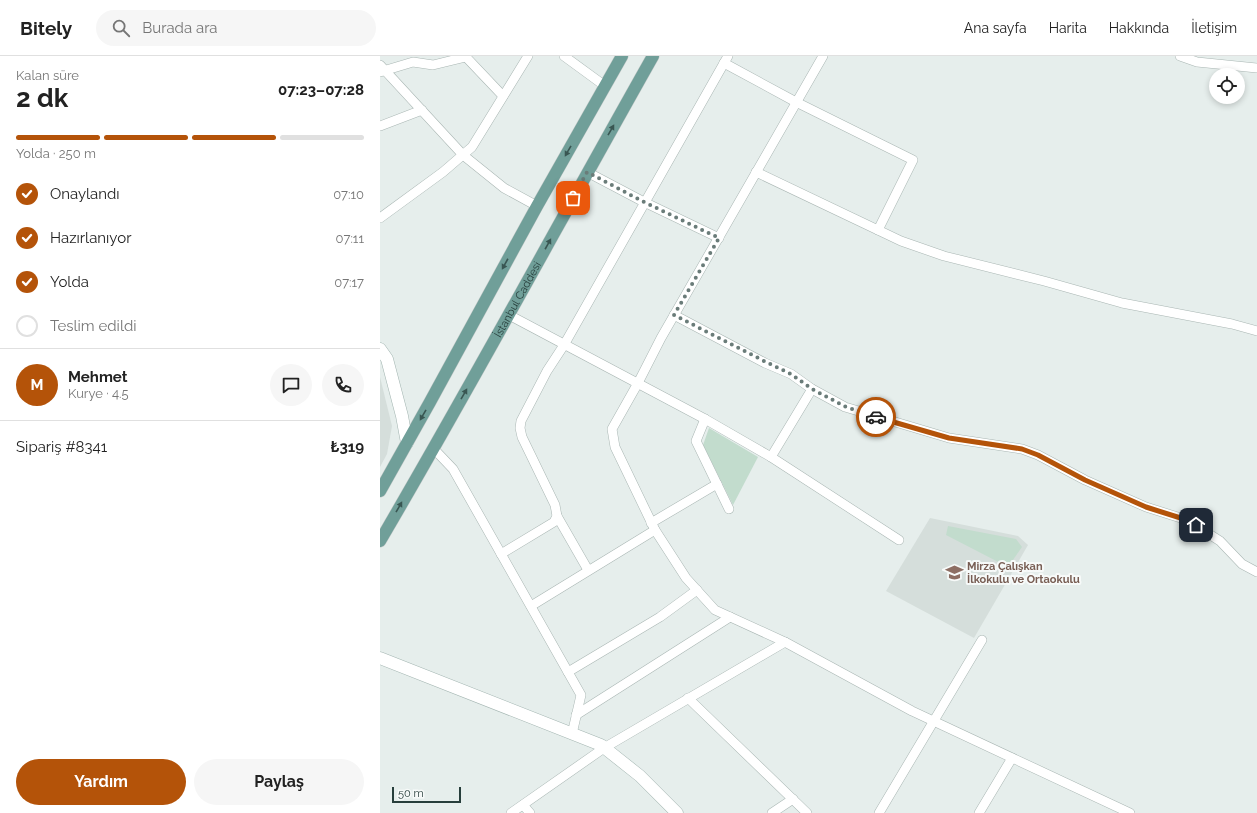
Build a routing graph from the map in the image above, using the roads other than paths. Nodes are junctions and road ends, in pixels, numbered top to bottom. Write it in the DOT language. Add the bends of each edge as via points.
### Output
graph roads {
  1 [pos="466,56"];
  2 [pos="528,56"];
  3 [pos="564,56"];
  4 [pos="622,56"];
  5 [pos="653,56"];
  6 [pos="823,56"];
  7 [pos="1180,56"];
  8 [pos="726,60"];
  9 [pos="1257,68"];
  10 [pos="382,70"];
  11 [pos="605,86"];
  12 [pos="503,96"];
  13 [pos="796,102"];
  14 [pos="422,110"];
  15 [pos="380,126"];
  16 [pos="463,155"];
  17 [pos="587,172"];
  18 [pos="756,172"];
  19 [pos="644,202"];
  20 [pos="537,206"];
  21 [pos="380,218"];
  22 [pos="878,230"];
  23 [pos="719,238"];
  24 [pos="509,315"];
  25 [pos="674,315"];
  26 [pos="1257,331"];
  27 [pos="564,345"];
  28 [pos="380,349"];
  29 [pos="638,383"];
  30 [pos="812,389"];
  31 [pos="705,419"];
  32 [pos="407,443"];
  33 [pos="433,448"];
  34 [pos="771,457"];
  35 [pos="717,484"];
  36 [pos="380,491"];
  37 [pos="729,509"];
  38 [pos="557,516"];
  39 [pos="653,526"];
  40 [pos="899,540"];
  41 [pos="380,541"];
  42 [pos="501,554"];
  43 [pos="588,570"];
  44 [pos="1257,572"];
  45 [pos="697,590"];
  46 [pos="531,606"];
  47 [pos="730,616"];
  48 [pos="982,640"];
  49 [pos="785,642"];
  50 [pos="380,658"];
  51 [pos="568,672"];
  52 [pos="688,698"];
  53 [pos="576,715"];
  54 [pos="934,722"];
  55 [pos="572,734"];
  56 [pos="604,748"];
  57 [pos="1012,758"];
  58 [pos="793,799"];
  59 [pos="523,805"];
  60 [pos="511,813"];
  61 [pos="530,813"];
  62 [pos="677,813"];
  63 [pos="772,813"];
  64 [pos="807,813"];
  65 [pos="879,813"];
  66 [pos="980,813"];
  67 [pos="1130,813"];
  1 -- 10 [label="street" via="433,64 413,62"];
  1 -- 12 [label="street"];
  2 -- 12 [label="street"];
  3 -- 11 [label="street"];
  4 -- 11 [label="main road"];
  17 -- 5 [label="main road, İstanbul Caddesi, one-way"];
  6 -- 13 [label="street"];
  7 -- 9 [label="street" via="1197,62"];
  8 -- 13 [label="street"];
  8 -- 19 [label="street"];
  10 -- 14 [label="street"];
  11 -- 20 [label="main road, one-way"];
  12 -- 16 [label="street" via="472,147"];
  13 -- 18 [label="street"];
  13 -- 22 [label="street" via="913,160"];
  14 -- 15 [label="street"];
  14 -- 16 [label="street"];
  16 -- 20 [label="street" via="504,188"];
  16 -- 21 [label="street"];
  17 -- 19 [label="street"];
  24 -- 17 [label="main road, İstanbul Caddesi, one-way"];
  18 -- 22 [label="street"];
  18 -- 23 [label="street"];
  19 -- 23 [label="street"];
  19 -- 27 [label="street"];
  20 -- 32 [label="main road, one-way"];
  22 -- 26 [label="street" via="944,256 1122,303"];
  23 -- 25 [label="street"];
  24 -- 27 [label="street"];
  33 -- 24 [label="main road, İstanbul Caddesi, one-way"];
  25 -- 29 [label="street"];
  25 -- 30 [label="street" via="791,374"];
  27 -- 29 [label="street"];
  27 -- 38 [label="street" via="520,421 522,437 555,504"];
  28 -- 32 [label="street" via="387,359"];
  29 -- 31 [label="street"];
  29 -- 39 [label="street" via="612,429 615,447"];
  30 -- 34 [label="street"];
  30 -- 44 [label="street" via="846,407 890,421 949,438 1022,449 1038,455 1085,480 1140,504 1187,520 1220,541 1242,564"];
  31 -- 34 [label="street"];
  31 -- 35 [label="street" via="696,441"];
  32 -- 36 [label="main road"];
  41 -- 33 [label="main road, İstanbul Caddesi, one-way"];
  33 -- 42 [label="street" via="453,469"];
  34 -- 40 [label="street"];
  35 -- 37 [label="street"];
  35 -- 39 [label="street"];
  38 -- 42 [label="street" via="554,522"];
  38 -- 43 [label="street"];
  39 -- 43 [label="street"];
  39 -- 45 [label="street" via="686,578"];
  42 -- 46 [label="street"];
  43 -- 46 [label="street"];
  45 -- 47 [label="street" via="715,610"];
  45 -- 51 [label="street" via="660,616"];
  46 -- 51 [label="street"];
  47 -- 49 [label="street"];
  47 -- 53 [label="street"];
  48 -- 54 [label="street"];
  49 -- 52 [label="street"];
  49 -- 54 [label="street"];
  50 -- 55 [label="street"];
  51 -- 53 [label="street" via="581,695"];
  52 -- 56 [label="street"];
  52 -- 58 [label="street"];
  53 -- 55 [label="street"];
  54 -- 57 [label="street"];
  54 -- 65 [label="street"];
  55 -- 56 [label="street"];
  56 -- 59 [label="street"];
  56 -- 62 [label="street" via="640,776"];
  57 -- 66 [label="street"];
  57 -- 67 [label="street"];
  58 -- 63 [label="street"];
  58 -- 64 [label="street"];
  59 -- 60 [label="street"];
  59 -- 61 [label="street"];
}
